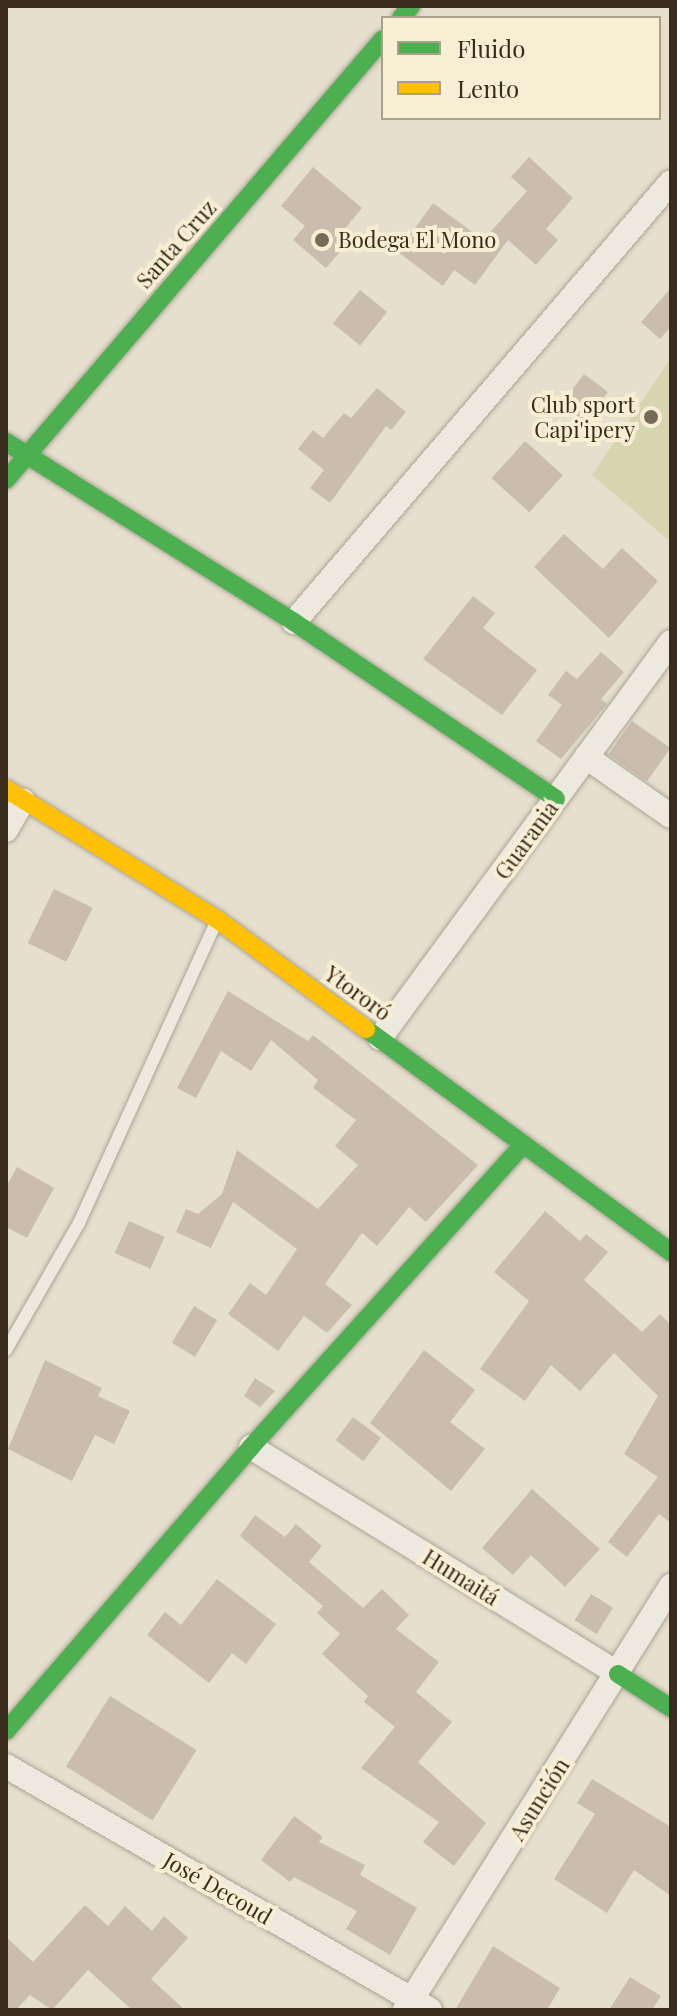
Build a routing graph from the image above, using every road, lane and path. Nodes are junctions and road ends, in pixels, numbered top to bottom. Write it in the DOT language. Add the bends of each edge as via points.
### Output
graph roads {
  1 [pos="381,41"];
  2 [pos="671,182"];
  3 [pos="6,442"];
  4 [pos="27,455"];
  5 [pos="6,480"];
  6 [pos="294,622"];
  7 [pos="671,642"];
  8 [pos="586,757"];
  9 [pos="14,795"];
  10 [pos="556,799"];
  11 [pos="671,816"];
  12 [pos="6,830"];
  13 [pos="218,920"];
  14 [pos="380,1038"];
  15 [pos="522,1146"];
  16 [pos="667,1241"];
  17 [pos="6,1350"];
  18 [pos="251,1447"];
  19 [pos="671,1586"];
  20 [pos="618,1674"];
  21 [pos="671,1708"];
  22 [pos="6,1731"];
  23 [pos="6,1766"];
  24 [pos="416,2007"];
  1 -- 4 [label="street, Santa Cruz"];
  2 -- 6 [label="street"];
  3 -- 4 [label="street"];
  4 -- 5 [label="street, Santa Cruz"];
  4 -- 6 [label="street"];
  6 -- 10 [label="street"];
  7 -- 8 [label="street, Guarania"];
  8 -- 10 [label="street, Guarania"];
  8 -- 11 [label="street"];
  9 -- 12 [label="street"];
  9 -- 13 [label="street, Ytororó"];
  10 -- 14 [label="street, Guarania"];
  13 -- 14 [label="street, Ytororó"];
  13 -- 17 [label="lane" via="79,1223"];
  14 -- 15 [label="street, Ytororó"];
  15 -- 16 [label="street, Ytororó"];
  15 -- 18 [label="street"];
  18 -- 20 [label="street, Humaitá"];
  18 -- 22 [label="street"];
  19 -- 20 [label="street, Asunción"];
  20 -- 21 [label="street, Humaitá"];
  20 -- 24 [label="street, Asunción"];
  23 -- 24 [label="street, José Decoud"];
}
